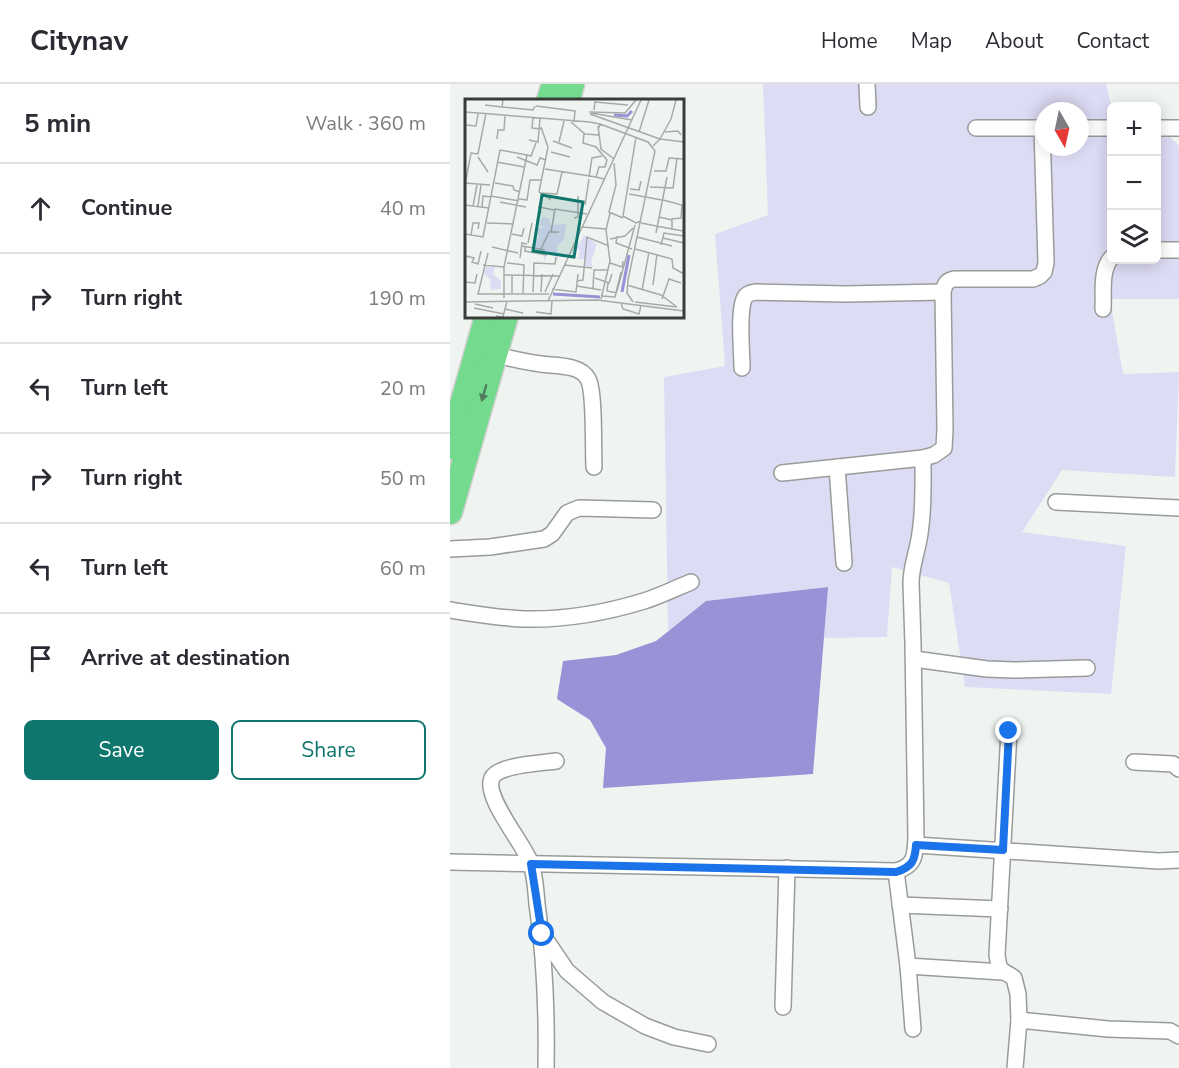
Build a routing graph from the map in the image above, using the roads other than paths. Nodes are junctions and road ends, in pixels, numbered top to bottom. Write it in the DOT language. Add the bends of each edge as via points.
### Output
graph roads {
  1 [pos="554,84"];
  2 [pos="572,84"];
  3 [pos="867,84"];
  4 [pos="549,99"];
  5 [pos="567,99"];
  6 [pos="868,107"];
  7 [pos="976,128"];
  8 [pos="1035,128"];
  9 [pos="1089,128"];
  10 [pos="1107,128"];
  11 [pos="1161,128"];
  12 [pos="1179,128"];
  13 [pos="1044,156"];
  14 [pos="1161,250"];
  15 [pos="1179,250"];
  16 [pos="1107,262"];
  17 [pos="943,292"];
  18 [pos="1103,309"];
  19 [pos="486,318"];
  20 [pos="505,318"];
  21 [pos="495,355"];
  22 [pos="742,368"];
  23 [pos="450,447"];
  24 [pos="923,458"];
  25 [pos="594,467"];
  26 [pos="837,467"];
  27 [pos="782,473"];
  28 [pos="1056,502"];
  29 [pos="1179,507"];
  30 [pos="653,510"];
  31 [pos="450,512"];
  32 [pos="450,549"];
  33 [pos="844,563"];
  34 [pos="692,582"];
  35 [pos="450,610"];
  36 [pos="914,659"];
  37 [pos="1087,668"];
  38 [pos="1009,731"];
  39 [pos="556,761"];
  40 [pos="1134,762"];
  41 [pos="1179,769"];
  42 [pos="916,845"];
  43 [pos="1003,850"];
  44 [pos="1179,860"];
  45 [pos="450,862"];
  46 [pos="531,864"];
  47 [pos="787,868"];
  48 [pos="896,872"];
  49 [pos="900,905"];
  50 [pos="1000,909"];
  51 [pos="542,934"];
  52 [pos="908,966"];
  53 [pos="1002,972"];
  54 [pos="783,1007"];
  55 [pos="1019,1020"];
  56 [pos="913,1029"];
  57 [pos="1179,1036"];
  58 [pos="708,1044"];
  59 [pos="546,1068"];
  60 [pos="1015,1068"];
  1 -- 4 [label="highway"];
  2 -- 5 [label="highway"];
  3 -- 6 [label="street"];
  7 -- 8 [label="street"];
  9 -- 10 [label="street"];
  11 -- 12 [label="street"];
  13 -- 17 [label="street" via="1044,272 1033,279 954,279 945,284"];
  14 -- 15 [label="street"];
  16 -- 18 [label="street"];
  17 -- 22 [label="street" via="748,294 741,319"];
  17 -- 24 [label="street" via="945,442 940,452"];
  19 -- 23 [label="highway"];
  20 -- 21 [label="highway"];
  21 -- 25 [label="street" via="567,367 588,378"];
  21 -- 31 [label="highway, one-way"];
  24 -- 26 [label="street"];
  24 -- 36 [label="street" via="920,537 911,574"];
  26 -- 27 [label="street"];
  26 -- 33 [label="street"];
  28 -- 29 [label="street"];
  30 -- 32 [label="street" via="579,508 567,513 544,539"];
  34 -- 35 [label="street" via="645,600 578,616 525,619"];
  36 -- 37 [label="street" via="987,669"];
  36 -- 42 [label="street"];
  38 -- 43 [label="street"];
  39 -- 46 [label="street" via="510,768 492,778 498,806"];
  40 -- 41 [label="street" via="1173,764"];
  42 -- 43 [label="street"];
  42 -- 48 [label="street" via="912,864"];
  43 -- 44 [label="street"];
  43 -- 50 [label="street"];
  45 -- 46 [label="street"];
  46 -- 47 [label="street"];
  46 -- 51 [label="street"];
  47 -- 48 [label="street"];
  47 -- 54 [label="street"];
  48 -- 49 [label="street"];
  49 -- 50 [label="street"];
  49 -- 52 [label="street"];
  50 -- 53 [label="street" via="997,955"];
  51 -- 58 [label="street" via="567,971 603,1002 645,1026"];
  51 -- 59 [label="street"];
  52 -- 53 [label="street"];
  52 -- 56 [label="street"];
  53 -- 55 [label="street" via="1014,978"];
  55 -- 57 [label="street" via="1170,1031"];
  55 -- 60 [label="street"];
}
